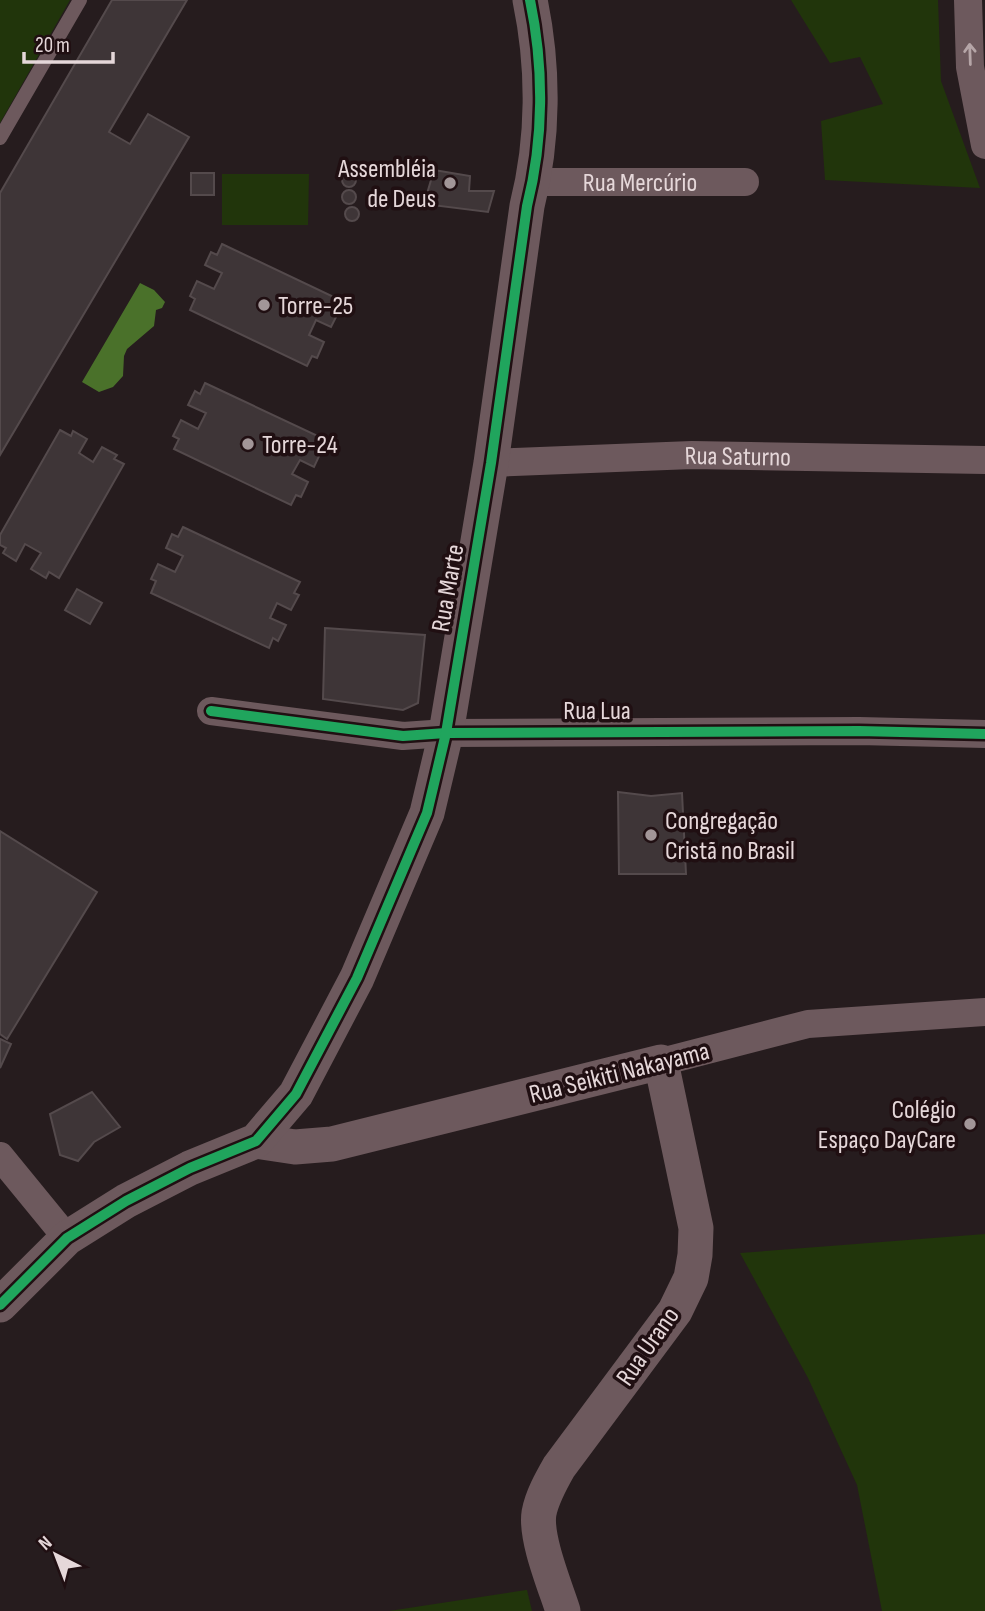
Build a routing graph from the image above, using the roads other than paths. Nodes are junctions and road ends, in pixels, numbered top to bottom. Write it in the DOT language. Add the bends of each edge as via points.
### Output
graph roads {
  1 [pos="80,0"];
  2 [pos="530,0"];
  3 [pos="968,0"];
  4 [pos="0,138"];
  5 [pos="985,145"];
  6 [pos="533,181"];
  7 [pos="745,182"];
  8 [pos="985,460"];
  9 [pos="491,463"];
  10 [pos="211,710"];
  11 [pos="446,733"];
  12 [pos="985,734"];
  13 [pos="985,1012"];
  14 [pos="661,1062"];
  15 [pos="256,1141"];
  16 [pos="0,1156"];
  17 [pos="67,1238"];
  18 [pos="0,1305"];
  19 [pos="563,1611"];
  1 -- 4 [label="lane"];
  2 -- 6 [label="street, Rua Marte" via="541,106"];
  5 -- 3 [label="street, one-way" via="970,67"];
  6 -- 7 [label="street, Rua Mercúrio"];
  6 -- 9 [label="street, Rua Marte"];
  8 -- 9 [label="street, Rua Saturno" via="692,455"];
  9 -- 11 [label="street, Rua Marte"];
  10 -- 11 [label="street, Rua Lua" via="403,736"];
  11 -- 12 [label="street, Rua Lua"];
  11 -- 15 [label="street, Rua Marte" via="427,813 356,978 296,1094"];
  13 -- 14 [label="street, Rua Seikiti Nakayama" via="808,1024"];
  14 -- 15 [label="street, Rua Seikiti Nakayama" via="332,1144 295,1147"];
  14 -- 19 [label="street, Rua Urano" via="696,1228 691,1278 675,1311 549,1484 539,1515 543,1546"];
  15 -- 17 [label="street" via="190,1168"];
  16 -- 17 [label="street"];
  17 -- 18 [label="street"];
}
